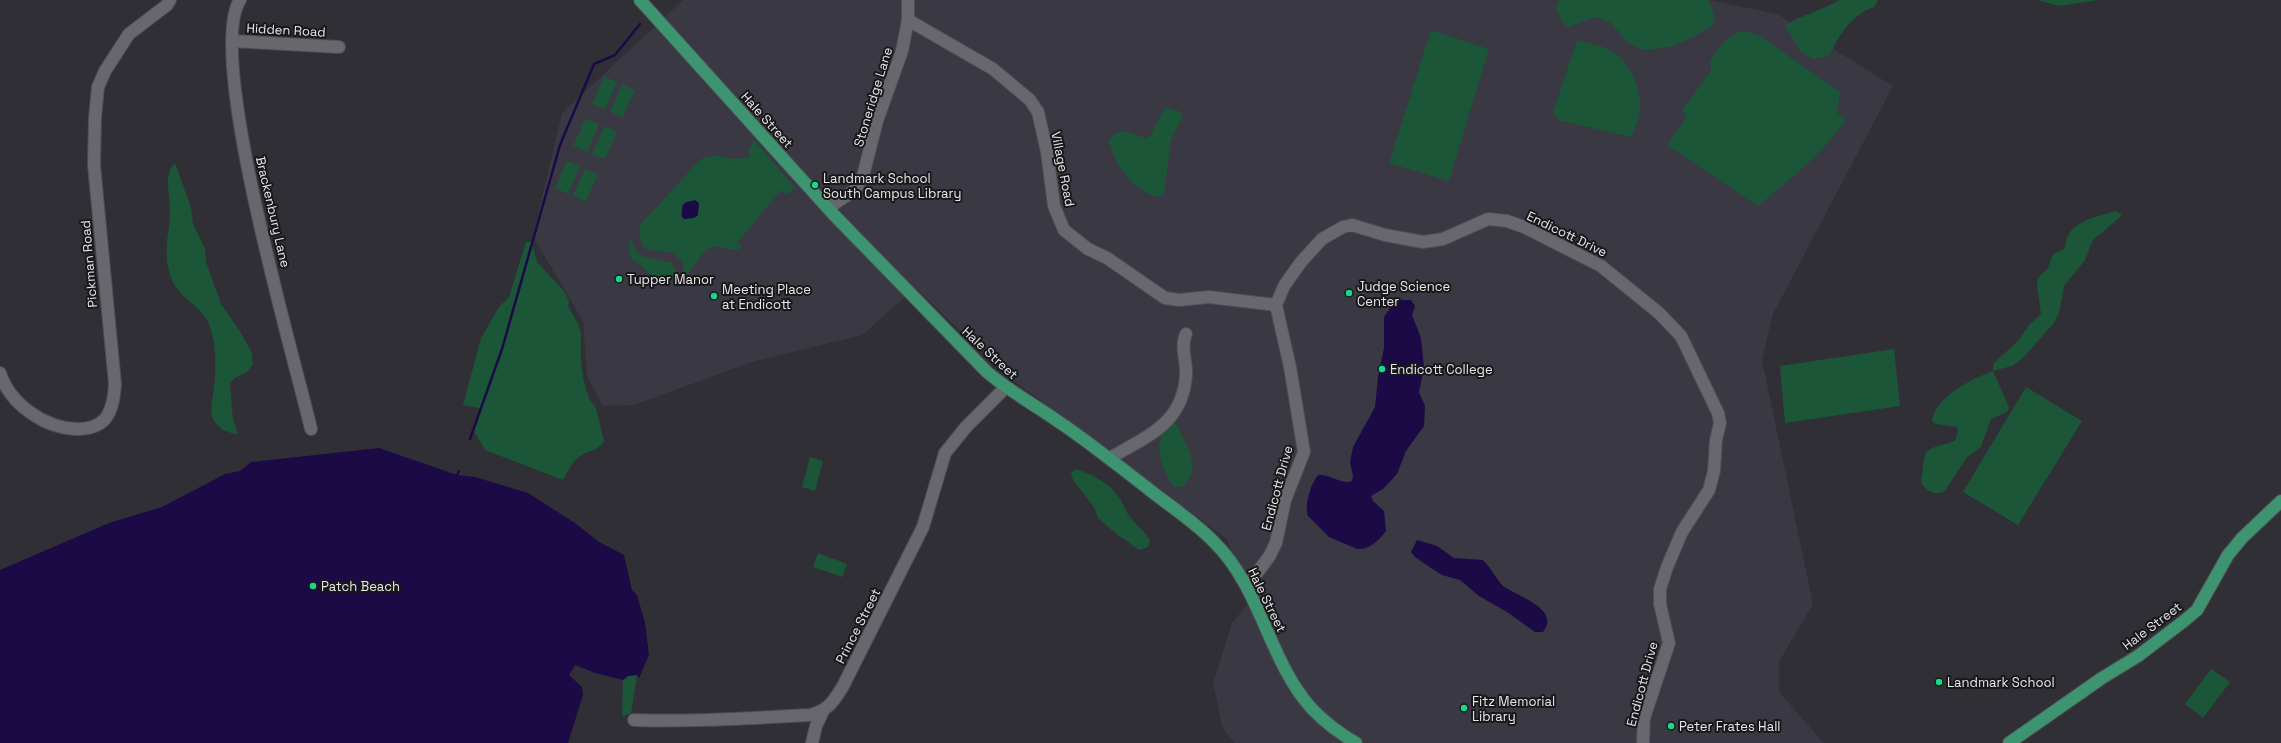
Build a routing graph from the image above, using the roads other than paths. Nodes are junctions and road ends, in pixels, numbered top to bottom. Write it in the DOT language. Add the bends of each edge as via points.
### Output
graph roads {
  1 [pos="170,0"];
  2 [pos="240,0"];
  3 [pos="640,0"];
  4 [pos="908,0"];
  5 [pos="908,20"];
  6 [pos="232,41"];
  7 [pos="339,47"];
  8 [pos="828,208"];
  9 [pos="1276,305"];
  10 [pos="1186,334"];
  11 [pos="0,373"];
  12 [pos="1005,388"];
  13 [pos="311,429"];
  14 [pos="1110,458"];
  15 [pos="2281,501"];
  16 [pos="1247,586"];
  17 [pos="823,711"];
  18 [pos="634,720"];
  19 [pos="812,743"];
  20 [pos="1356,743"];
  21 [pos="1643,743"];
  22 [pos="2009,743"];
  1 -- 11 [label="street, Pickman Road" via="129,34 105,71 98,87 94,165 115,384 110,410 104,419 84,429 50,425 35,417 4,387"];
  2 -- 6 [label="street, Brackenbury Lane" via="235,14"];
  3 -- 8 [label="main road, Hale Street"];
  4 -- 5 [label="street, Stoneridge Lane"];
  5 -- 8 [label="street, Stoneridge Lane" via="902,51 877,121 863,176 855,190"];
  5 -- 9 [label="street, Village Road" via="993,69 1030,100 1038,112 1047,152 1054,206 1064,230 1088,249 1107,258 1165,298 1179,300 1209,297"];
  6 -- 7 [label="street, Hidden Road"];
  6 -- 13 [label="street, Brackenbury Lane" via="232,67 249,174"];
  8 -- 12 [label="main road, Hale Street" via="884,268"];
  9 -- 16 [label="street, Endicott Drive" via="1290,367 1304,452 1285,500 1276,543 1269,557"];
  9 -- 21 [label="street, Endicott Drive" via="1284,286 1301,262 1322,239 1342,227 1352,225 1392,237 1423,242 1443,239 1477,222 1496,220 1524,227 1601,266 1659,313 1681,336 1716,409 1720,423 1709,490 1682,532 1666,567 1660,589 1660,604 1669,643 1644,718"];
  10 -- 14 [label="street" via="1182,342 1186,377 1178,409 1157,431"];
  12 -- 14 [label="main road, Hale Street" via="1038,407"];
  12 -- 17 [label="street, Prince Street" via="945,453 929,510 914,546 843,686 833,702"];
  14 -- 16 [label="main road, Hale Street" via="1214,541"];
  15 -- 22 [label="main road, Hale Street" via="2228,555 2197,610 2184,622"];
  16 -- 20 [label="main road, Hale Street" via="1283,666 1304,699 1321,717"];
  17 -- 18 [label="street" via="810,715 700,722"];
  17 -- 19 [label="street"];
}
